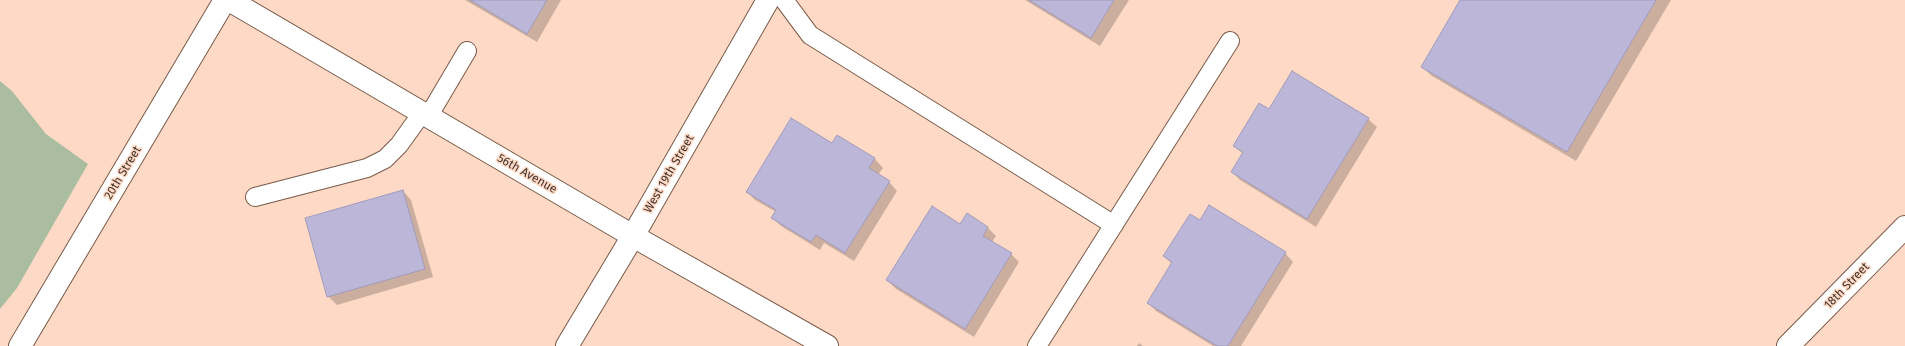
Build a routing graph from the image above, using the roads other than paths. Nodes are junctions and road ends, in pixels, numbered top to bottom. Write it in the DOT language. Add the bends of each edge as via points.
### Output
graph roads {
  1 [pos="225,0"];
  2 [pos="229,0"];
  3 [pos="768,0"];
  4 [pos="784,0"];
  5 [pos="1230,41"];
  6 [pos="467,51"];
  7 [pos="425,115"];
  8 [pos="255,197"];
  9 [pos="1114,226"];
  10 [pos="1905,227"];
  11 [pos="633,236"];
  12 [pos="1790,345"];
  13 [pos="20,346"];
  14 [pos="567,346"];
  15 [pos="827,346"];
  16 [pos="1037,346"];
  1 -- 13 [label="street, 20th Street"];
  2 -- 7 [label="street, 56th Avenue"];
  3 -- 11 [label="street, West 19th Street"];
  4 -- 9 [label="lane" via="810,35"];
  5 -- 9 [label="lane"];
  6 -- 7 [label="lane"];
  7 -- 8 [label="lane" via="385,159 367,168"];
  7 -- 11 [label="street, 56th Avenue"];
  9 -- 16 [label="lane"];
  10 -- 12 [label="street, 18th Street"];
  11 -- 14 [label="street, West 19th Street"];
  11 -- 15 [label="street, 56th Avenue"];
}
